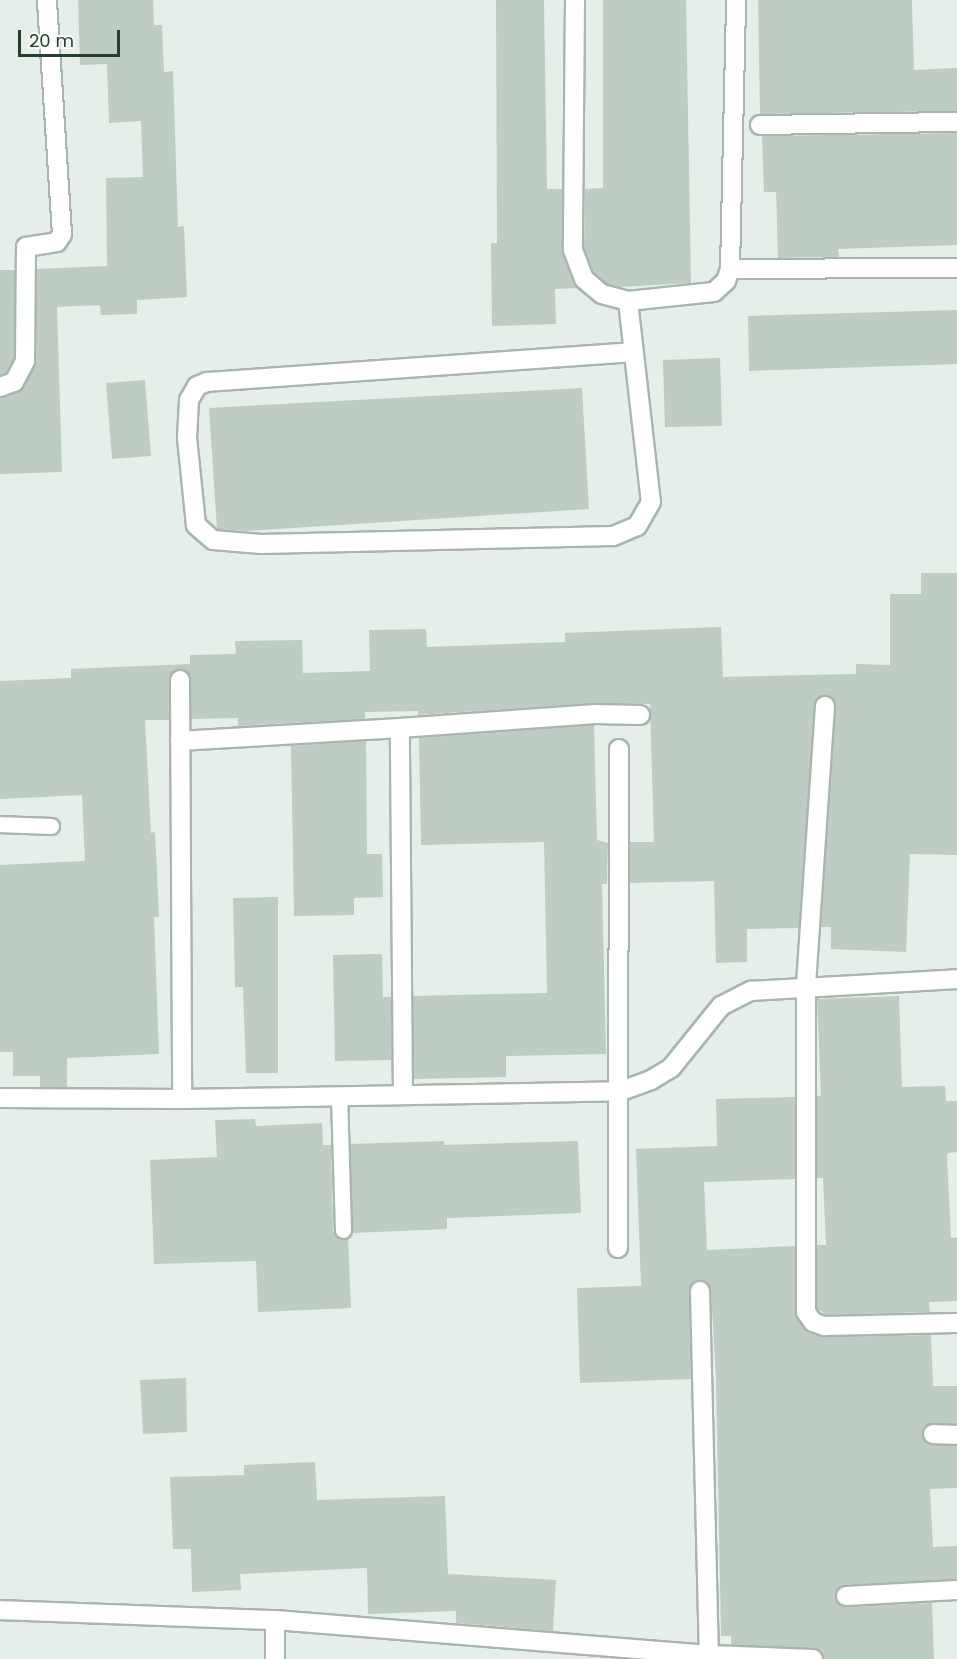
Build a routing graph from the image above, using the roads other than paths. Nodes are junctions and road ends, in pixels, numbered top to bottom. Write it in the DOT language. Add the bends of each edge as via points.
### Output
graph roads {
  1 [pos="47,0"];
  2 [pos="575,0"];
  3 [pos="736,0"];
  4 [pos="957,122"];
  5 [pos="760,125"];
  6 [pos="957,268"];
  7 [pos="730,269"];
  8 [pos="628,300"];
  9 [pos="633,352"];
  10 [pos="0,387"];
  11 [pos="180,680"];
  12 [pos="825,706"];
  13 [pos="640,715"];
  14 [pos="400,728"];
  15 [pos="180,741"];
  16 [pos="619,749"];
  17 [pos="0,824"];
  18 [pos="51,826"];
  19 [pos="957,980"];
  20 [pos="806,985"];
  21 [pos="621,1091"];
  22 [pos="339,1095"];
  23 [pos="403,1095"];
  24 [pos="0,1098"];
  25 [pos="182,1099"];
  26 [pos="343,1230"];
  27 [pos="618,1248"];
  28 [pos="700,1291"];
  29 [pos="957,1323"];
  30 [pos="933,1434"];
  31 [pos="957,1435"];
  32 [pos="957,1590"];
  33 [pos="846,1596"];
  34 [pos="0,1610"];
  35 [pos="275,1620"];
  36 [pos="596,1651"];
  37 [pos="709,1655"];
  38 [pos="275,1659"];
  39 [pos="813,1659"];
  1 -- 10 [label="street" via="62,234 57,242 26,247 25,361 14,382"];
  2 -- 8 [label="street" via="573,250 584,279 602,294"];
  3 -- 7 [label="street"];
  4 -- 5 [label="street"];
  6 -- 7 [label="street"];
  7 -- 8 [label="street" via="726,281 714,292"];
  8 -- 9 [label="street"];
  9 -- 9 [label="street" via="651,502 637,526 613,536 230,543 213,540 196,525 187,438 189,400 197,386 207,382"];
  11 -- 15 [label="street"];
  12 -- 20 [label="street"];
  13 -- 14 [label="street" via="596,714"];
  14 -- 15 [label="street"];
  14 -- 23 [label="street"];
  15 -- 25 [label="street"];
  16 -- 21 [label="street"];
  17 -- 18 [label="lane"];
  19 -- 20 [label="street"];
  20 -- 21 [label="street" via="751,991 721,1006 671,1068"];
  20 -- 29 [label="street" via="807,1312 813,1322 824,1326"];
  21 -- 23 [label="street"];
  21 -- 27 [label="street"];
  22 -- 23 [label="street"];
  22 -- 25 [label="street"];
  22 -- 26 [label="lane"];
  24 -- 25 [label="street"];
  28 -- 37 [label="street"];
  30 -- 31 [label="street"];
  32 -- 33 [label="street"];
  34 -- 35 [label="street"];
  35 -- 36 [label="street"];
  35 -- 38 [label="street"];
  36 -- 37 [label="street"];
  37 -- 39 [label="street"];
}
